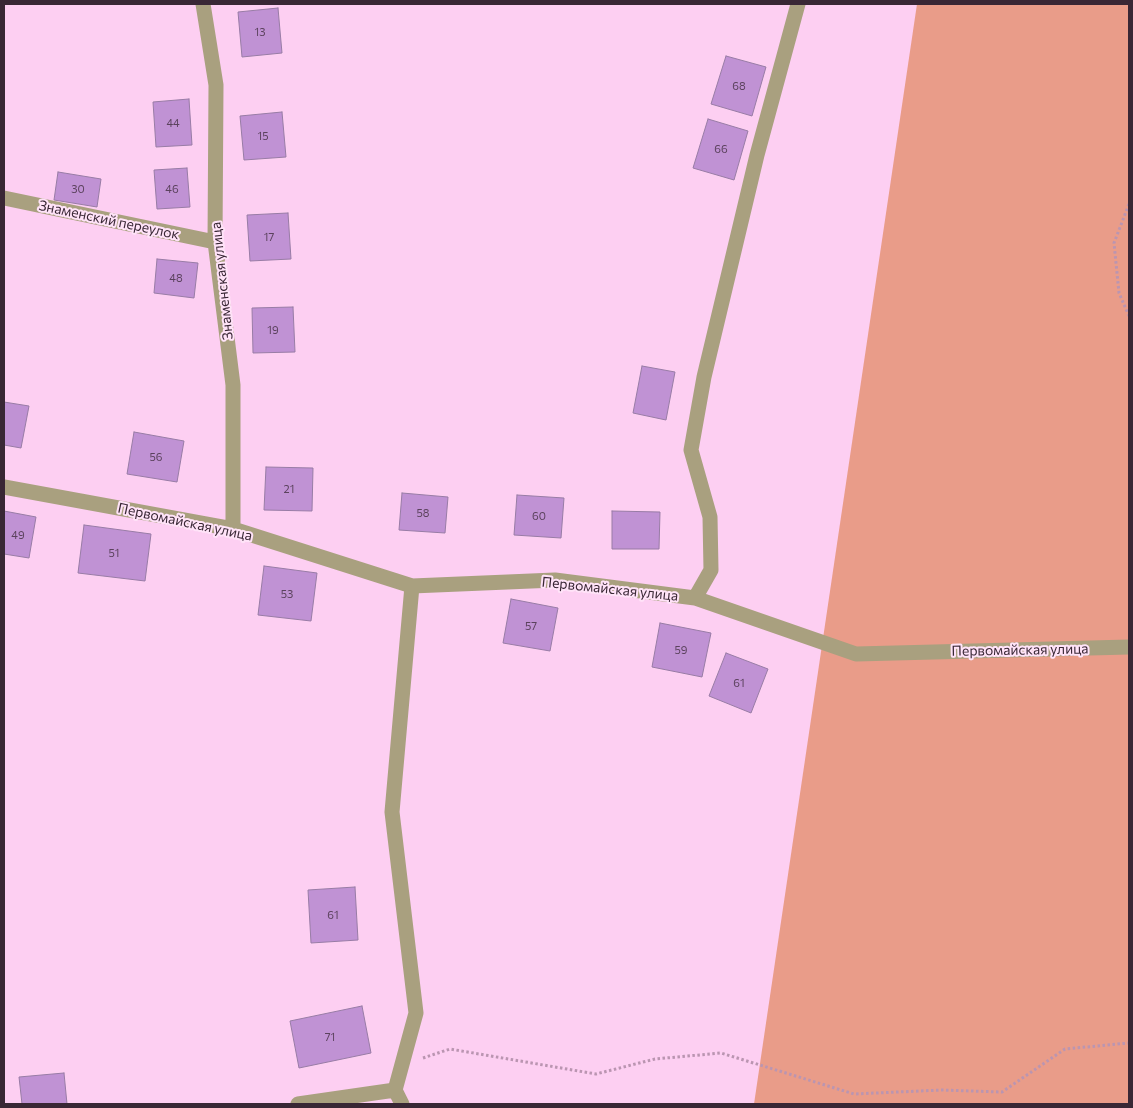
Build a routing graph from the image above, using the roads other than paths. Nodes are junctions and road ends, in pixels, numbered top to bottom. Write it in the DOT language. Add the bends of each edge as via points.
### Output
graph roads {
  1 [pos="203,4"];
  2 [pos="798,4"];
  3 [pos="4,198"];
  4 [pos="215,242"];
  5 [pos="4,487"];
  6 [pos="233,530"];
  7 [pos="412,586"];
  8 [pos="695,598"];
  9 [pos="1129,647"];
  10 [pos="395,1090"];
  11 [pos="298,1104"];
  12 [pos="402,1104"];
  1 -- 4 [label="street, Знаменская улица" via="216,85"];
  2 -- 8 [label="street" via="757,155 704,377 691,450 710,517 711,570"];
  3 -- 4 [label="street, Знаменский переулок"];
  4 -- 6 [label="street, Знаменская улица" via="233,385"];
  5 -- 6 [label="street, Первомайская улица"];
  6 -- 7 [label="street, Первомайская улица"];
  7 -- 8 [label="street, Первомайская улица" via="555,580"];
  7 -- 10 [label="street" via="392,812 416,1013"];
  8 -- 9 [label="street, Первомайская улица" via="856,654"];
  10 -- 11 [label="street"];
  10 -- 12 [label="street"];
}
